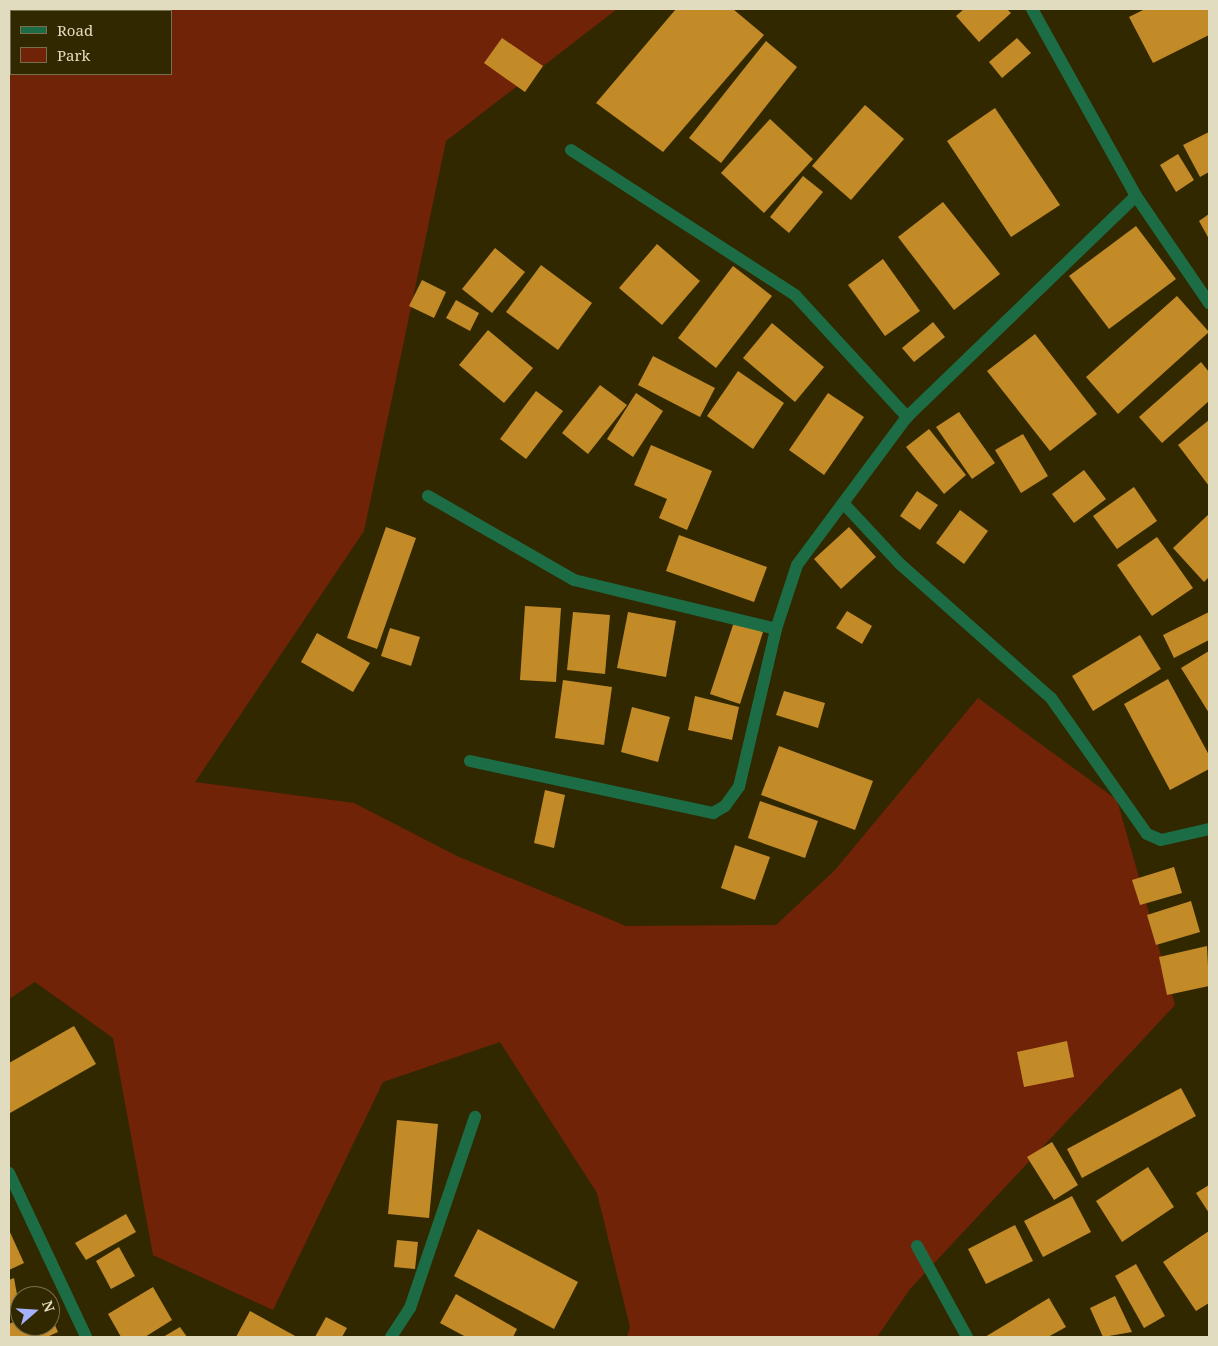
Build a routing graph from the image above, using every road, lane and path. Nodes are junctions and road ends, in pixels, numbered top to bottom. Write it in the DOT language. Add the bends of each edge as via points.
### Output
graph roads {
  1 [pos="1032,9"];
  2 [pos="570,150"];
  3 [pos="1136,196"];
  4 [pos="1209,303"];
  5 [pos="907,416"];
  6 [pos="428,496"];
  7 [pos="845,505"];
  8 [pos="776,629"];
  9 [pos="470,761"];
  10 [pos="1209,829"];
  11 [pos="475,1117"];
  12 [pos="9,1173"];
  13 [pos="917,1246"];
  14 [pos="86,1337"];
  15 [pos="391,1337"];
  16 [pos="968,1337"];
  1 -- 3 [label="street"];
  2 -- 5 [label="street" via="796,295"];
  3 -- 4 [label="street"];
  3 -- 5 [label="street"];
  5 -- 7 [label="street"];
  6 -- 8 [label="street" via="574,580"];
  7 -- 8 [label="street" via="797,565"];
  7 -- 10 [label="street" via="900,564 1051,698 1147,834 1161,840"];
  8 -- 9 [label="street" via="739,787 713,813"];
  11 -- 15 [label="street" via="410,1308"];
  12 -- 14 [label="street"];
  13 -- 16 [label="street"];
}
